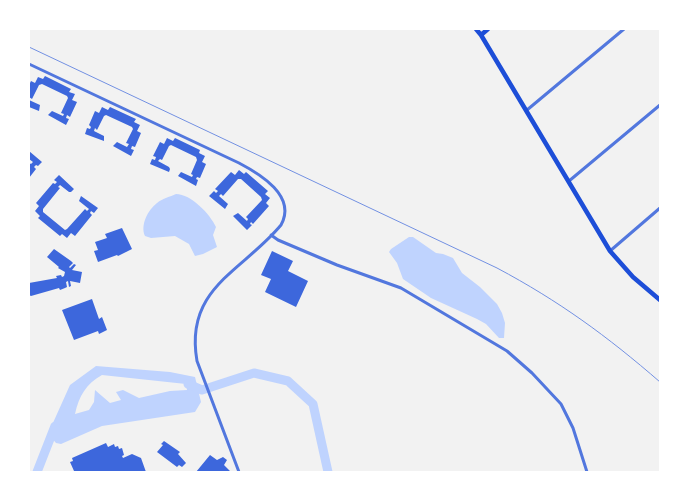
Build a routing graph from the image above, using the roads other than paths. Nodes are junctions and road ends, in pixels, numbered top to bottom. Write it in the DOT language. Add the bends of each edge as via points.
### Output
graph roads {
  1 [pos="476,29"];
  2 [pos="488,29"];
  3 [pos="624,29"];
  4 [pos="481,35"];
  5 [pos="29,64"];
  6 [pos="660,105"];
  7 [pos="527,110"];
  8 [pos="568,182"];
  9 [pos="660,208"];
  10 [pos="271,235"];
  11 [pos="610,251"];
  12 [pos="660,300"];
  13 [pos="239,472"];
  14 [pos="587,472"];
  1 -- 4 [label="main road"];
  2 -- 4 [label="main road"];
  3 -- 7 [label="street"];
  4 -- 7 [label="main road"];
  5 -- 10 [label="street" via="254,171 278,192 285,207 283,222"];
  6 -- 8 [label="street"];
  7 -- 8 [label="main road"];
  8 -- 11 [label="main road"];
  9 -- 11 [label="street"];
  10 -- 13 [label="street" via="216,285 197,325 197,361"];
  10 -- 14 [label="street" via="333,263 401,288 512,355 561,404 573,428"];
  11 -- 12 [label="main road"];
}
